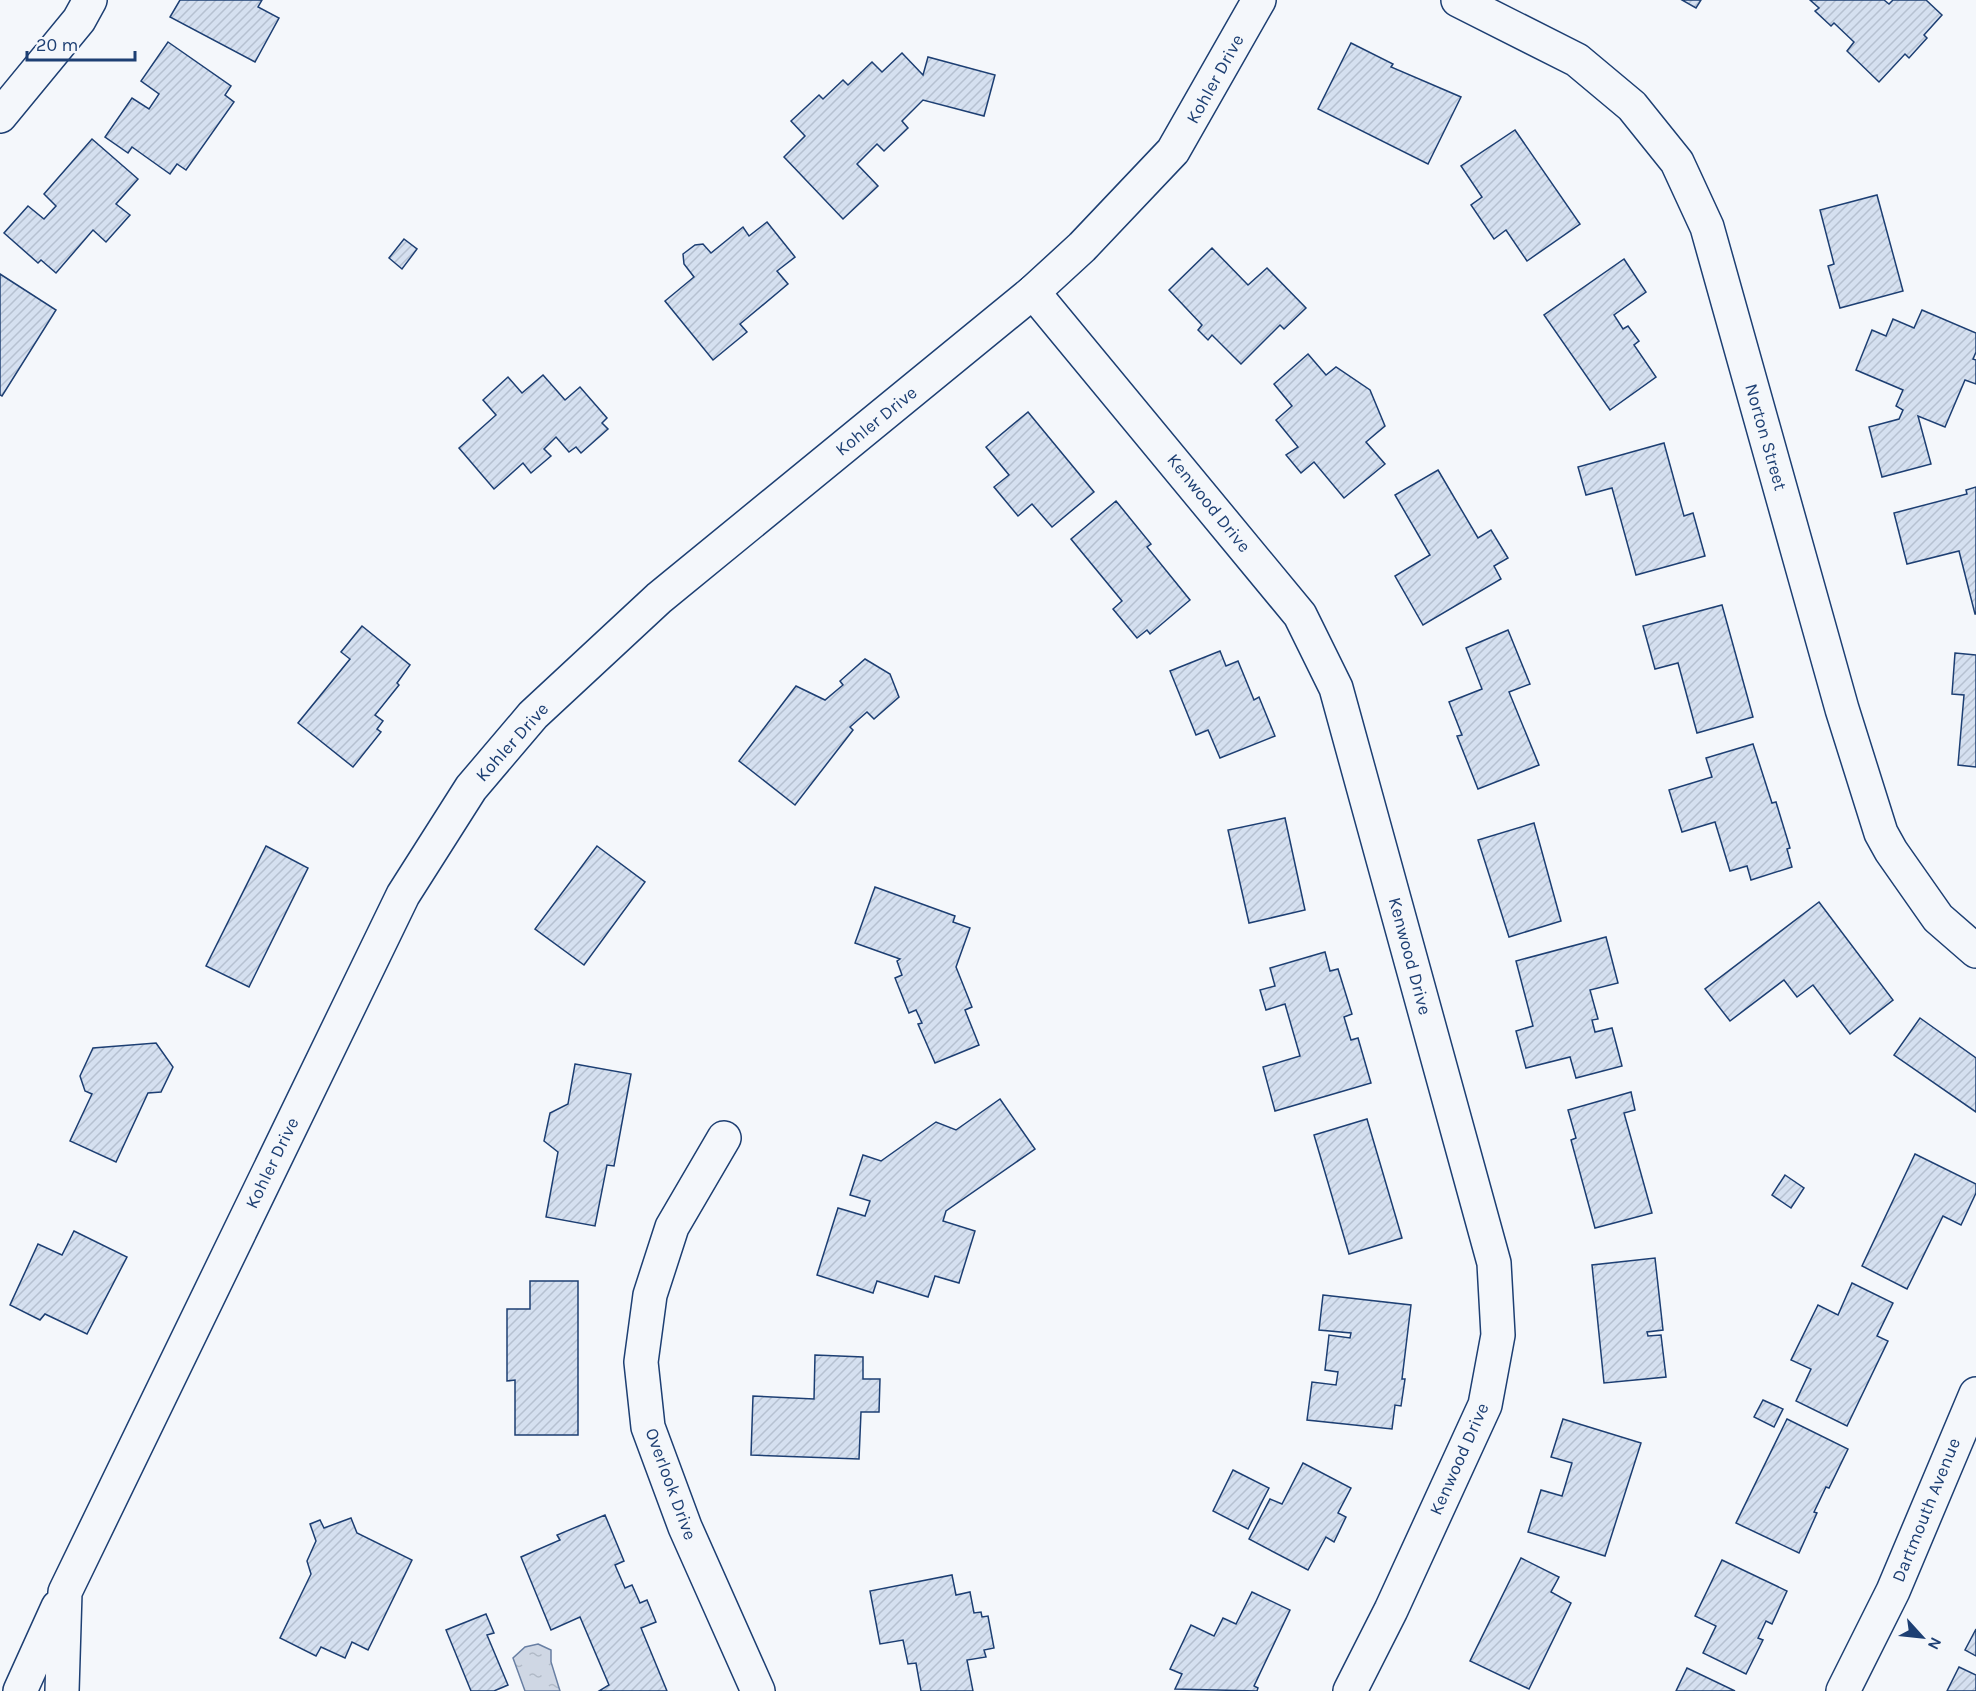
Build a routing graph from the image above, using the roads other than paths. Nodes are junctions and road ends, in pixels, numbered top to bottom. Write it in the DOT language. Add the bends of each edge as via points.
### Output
graph roads {
  1 [pos="90,0"];
  2 [pos="1259,0"];
  3 [pos="1458,0"];
  4 [pos="0,116"];
  5 [pos="1033,292"];
  6 [pos="1976,951"];
  7 [pos="724,1138"];
  8 [pos="1976,1394"];
  9 [pos="65,1592"];
  10 [pos="20,1691"];
  11 [pos="62,1691"];
  12 [pos="758,1691"];
  13 [pos="1350,1691"];
  14 [pos="1844,1691"];
  1 -- 4 [label="street" via="79,20"];
  2 -- 5 [label="street, Kohler Drive" via="1173,151 1082,247"];
  3 -- 6 [label="street, Norton Street" via="1577,60 1632,106 1677,162 1707,227 1842,709 1881,833 1938,918"];
  5 -- 9 [label="street, Kohler Drive" via="659,598 533,715 471,788 398,904"];
  5 -- 13 [label="street, Kenwood Drive" via="1300,615 1336,688 1494,1263 1498,1335 1485,1405"];
  7 -- 12 [label="street, Overlook Drive" via="672,1227 650,1295 641,1362 648,1427 685,1527"];
  8 -- 14 [label="street, Dartmouth Avenue" via="1893,1591"];
  9 -- 10 [label="street"];
  9 -- 11 [label="street, Kohler Drive"];
}
